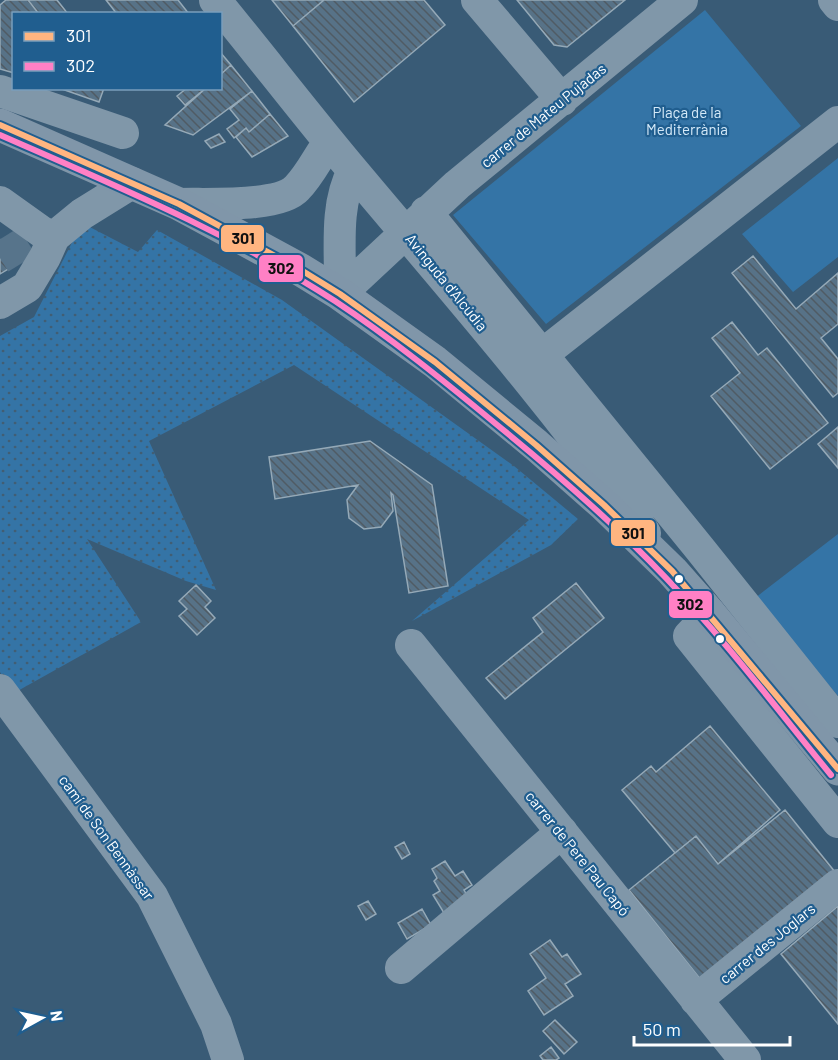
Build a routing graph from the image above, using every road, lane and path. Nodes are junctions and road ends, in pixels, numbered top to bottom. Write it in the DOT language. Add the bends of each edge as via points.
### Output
graph roads {
  1 [pos="215,0"];
  2 [pos="477,0"];
  3 [pos="682,0"];
  4 [pos="834,0"];
  5 [pos="838,5"];
  6 [pos="0,91"];
  7 [pos="562,100"];
  8 [pos="838,122"];
  9 [pos="0,124"];
  10 [pos="123,133"];
  11 [pos="329,142"];
  12 [pos="353,171"];
  13 [pos="132,183"];
  14 [pos="0,202"];
  15 [pos="178,204"];
  16 [pos="416,222"];
  17 [pos="54,237"];
  18 [pos="340,294"];
  19 [pos="0,303"];
  20 [pos="543,354"];
  21 [pos="672,571"];
  22 [pos="710,614"];
  23 [pos="411,645"];
  24 [pos="0,690"];
  25 [pos="838,722"];
  26 [pos="838,769"];
  27 [pos="838,822"];
  28 [pos="562,832"];
  29 [pos="838,885"];
  30 [pos="402,968"];
  31 [pos="696,1000"];
  32 [pos="228,1060"];
  33 [pos="745,1060"];
  1 -- 11 [label="street, Avinguda d'Alcúdia"];
  2 -- 7 [label="street"];
  3 -- 7 [label="street, carrer de Mateu Pujadas"];
  4 -- 5 [label="street"];
  6 -- 10 [label="street"];
  7 -- 16 [label="street, carrer de Mateu Pujadas"];
  8 -- 20 [label="street"];
  9 -- 13 [label="main road"];
  11 -- 12 [label="street, Avinguda d'Alcúdia"];
  11 -- 15 [label="street" via="296,190 284,197 260,202"];
  12 -- 16 [label="street, Avinguda d'Alcúdia"];
  12 -- 18 [label="street" via="341,205"];
  13 -- 15 [label="main road"];
  13 -- 17 [label="street"];
  14 -- 17 [label="street"];
  15 -- 18 [label="main road"];
  16 -- 18 [label="street, carrer de Mateu Pujadas"];
  16 -- 20 [label="street"];
  16 -- 21 [label="street, Avinguda d'Alcúdia"];
  17 -- 19 [label="street" via="27,287"];
  18 -- 21 [label="main road" via="482,399 604,505"];
  20 -- 25 [label="street"];
  21 -- 22 [label="main road"];
  22 -- 26 [label="main road"];
  22 -- 27 [label="street" via="688,636"];
  23 -- 28 [label="street, carrer de Pere Pau Capó"];
  24 -- 32 [label="street, camí de Son Bennàssar" via="152,896 216,1024"];
  28 -- 30 [label="street"];
  28 -- 31 [label="street, carrer de Pere Pau Capó"];
  29 -- 31 [label="street, carrer des Joglars"];
  31 -- 33 [label="street, carrer de Pere Pau Capó"];
}
